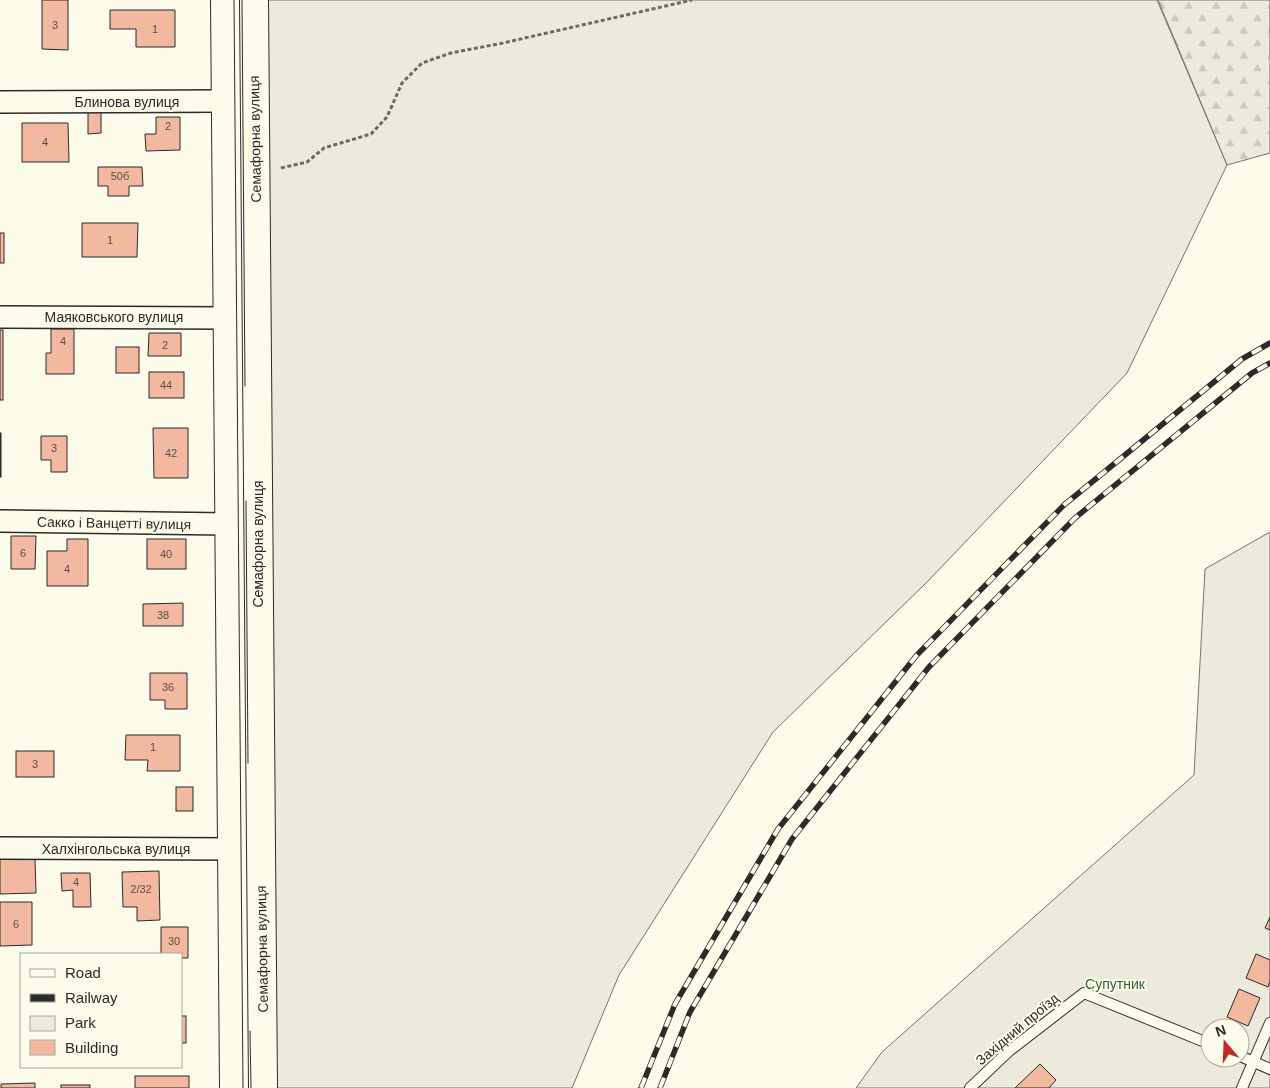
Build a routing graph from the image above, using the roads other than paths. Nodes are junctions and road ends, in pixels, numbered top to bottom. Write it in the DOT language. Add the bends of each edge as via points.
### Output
graph roads {
  1 [pos="225,0"];
  2 [pos="254,0"];
  3 [pos="225,101"];
  4 [pos="254,101"];
  5 [pos="0,102"];
  6 [pos="0,317"];
  7 [pos="227,318"];
  8 [pos="0,522"];
  9 [pos="228,524"];
  10 [pos="0,848"];
  11 [pos="232,849"];
  12 [pos="1270,1022"];
  13 [pos="1200,1040"];
  14 [pos="1250,1061"];
  15 [pos="1253,1062"];
  16 [pos="1270,1068"];
  17 [pos="234,1088"];
  18 [pos="263,1088"];
  19 [pos="970,1088"];
  20 [pos="1242,1088"];
  1 -- 3 [label="main road, Семафорна вулиця"];
  2 -- 4 [label="main road, Семафорна вулиця"];
  3 -- 4 [label="main road, Блинова вулиця"];
  3 -- 5 [label="street, Блинова вулиця"];
  3 -- 7 [label="main road, Семафорна вулиця"];
  4 -- 18 [label="main road, Семафорна вулиця"];
  6 -- 7 [label="street, Маяковського вулиця"];
  7 -- 9 [label="main road, Семафорна вулиця"];
  8 -- 9 [label="street, Сакко і Ванцетті вулиця"];
  9 -- 11 [label="main road, Семафорна вулиця"];
  10 -- 11 [label="street, Халхінгольська вулиця"];
  11 -- 17 [label="main road, Семафорна вулиця"];
  12 -- 15 [label="lane"];
  13 -- 19 [label="lane, Західний проїзд" via="1084,993 1009,1051"];
  14 -- 15 [label="lane"];
  15 -- 16 [label="lane"];
  15 -- 20 [label="lane"];
}
